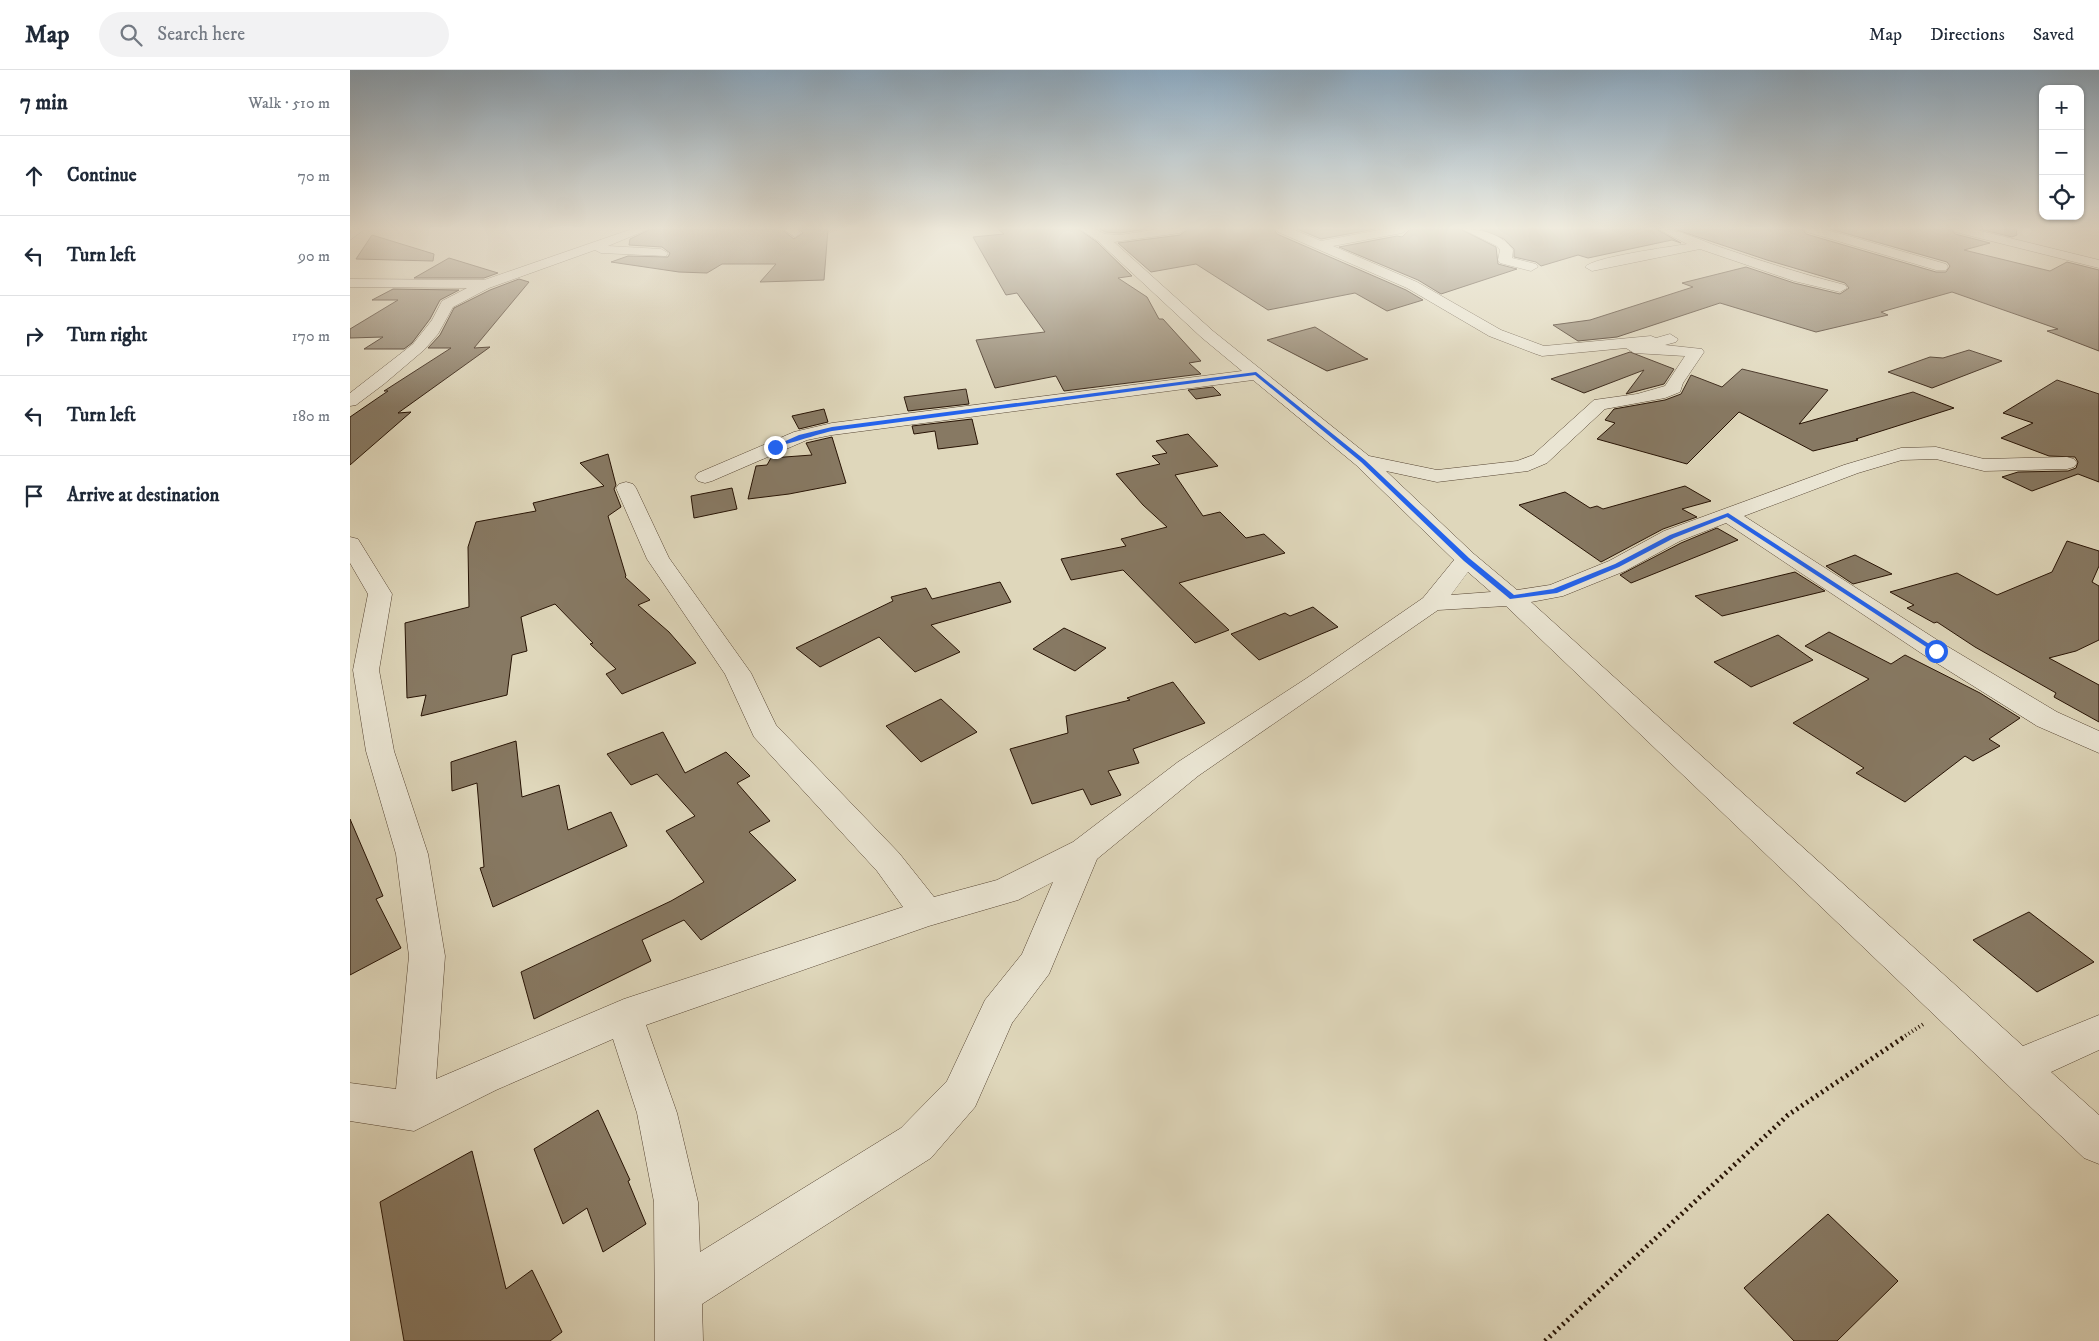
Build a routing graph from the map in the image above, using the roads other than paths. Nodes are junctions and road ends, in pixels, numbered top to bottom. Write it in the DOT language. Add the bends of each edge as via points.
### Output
graph roads {
  1 [pos="476,288"];
  2 [pos="1159,288"];
  3 [pos="1178,288"];
  4 [pos="1417,288"];
  5 [pos="1183,292"];
  6 [pos="1247,348"];
  7 [pos="1256,374"];
  8 [pos="1282,393"];
  9 [pos="350,401"];
  10 [pos="1363,461"];
  11 [pos="2067,463"];
  12 [pos="705,477"];
  13 [pos="626,488"];
  14 [pos="1728,515"];
  15 [pos="350,544"];
  16 [pos="1466,559"];
  17 [pos="1512,598"];
  18 [pos="1432,603"];
  19 [pos="2099,744"];
  20 [pos="1084,851"];
  21 [pos="927,913"];
  22 [pos="624,1016"];
  23 [pos="2099,1032"];
  24 [pos="2018,1067"];
  25 [pos="350,1102"];
  26 [pos="414,1111"];
  27 [pos="2099,1143"];
  28 [pos="678,1292"];
  29 [pos="679,1341"];
  1 -- 9 [label="street" via="447,304 440,321 403,362"];
  2 -- 7 [label="street"];
  3 -- 5 [label="street"];
  4 -- 10 [label="street" via="1495,333 1533,349 1552,352 1670,339 1634,348 1696,352 1674,383 1674,388 1638,400 1600,404 1540,459 1520,467 1437,476"];
  6 -- 8 [label="street" via="1274,374"];
  7 -- 8 [label="street"];
  7 -- 12 [label="street" via="832,429 801,436"];
  8 -- 10 [label="street"];
  10 -- 16 [label="street"];
  11 -- 14 [label="street" via="1984,465 1936,453 1901,454"];
  13 -- 21 [label="street" via="658,559 738,673 764,730 888,862"];
  14 -- 17 [label="street" via="1672,536 1617,566 1554,591"];
  14 -- 19 [label="street" via="1936,651 2039,714"];
  15 -- 26 [label="street" via="380,594 366,670 380,751 412,854 427,956"];
  16 -- 17 [label="street"];
  16 -- 18 [label="street"];
  17 -- 18 [label="street"];
  17 -- 24 [label="street"];
  18 -- 20 [label="street" via="1188,769"];
  20 -- 21 [label="street" via="1006,891"];
  20 -- 28 [label="street" via="1036,963 998,1012 961,1094 916,1143"];
  21 -- 22 [label="street"];
  22 -- 26 [label="street" via="482,1077"];
  22 -- 28 [label="street" via="658,1113 676,1202"];
  23 -- 24 [label="street"];
  24 -- 27 [label="street"];
  25 -- 26 [label="street"];
  28 -- 29 [label="street"];
}
